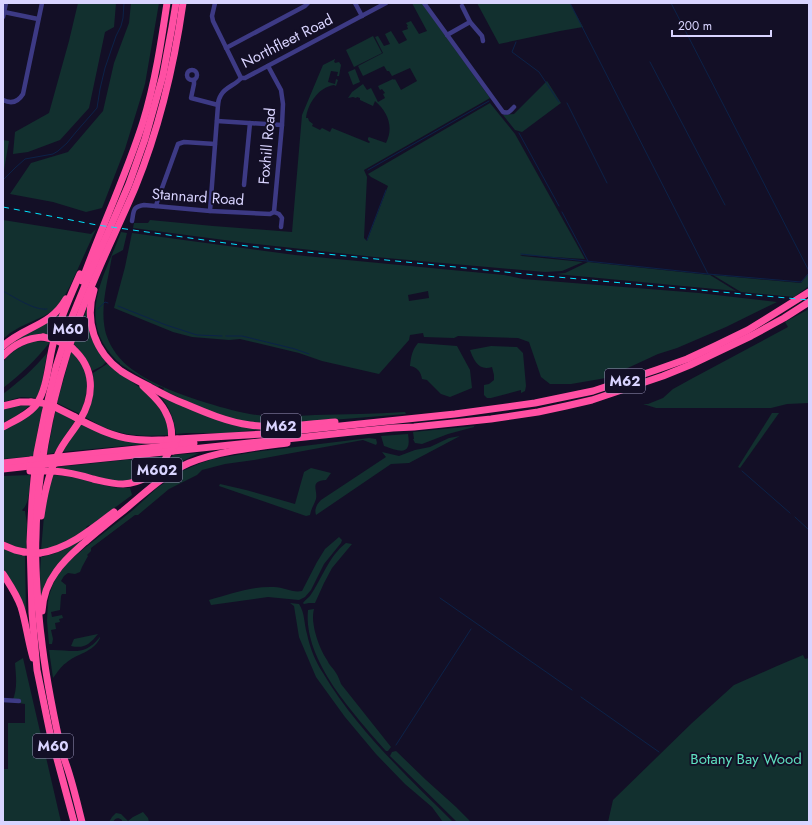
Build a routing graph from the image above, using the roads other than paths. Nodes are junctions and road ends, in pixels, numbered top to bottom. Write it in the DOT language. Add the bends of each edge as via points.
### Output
graph roads {
  1 [pos="6,3"];
  2 [pos="42,3"];
  3 [pos="167,3"];
  4 [pos="176,3"];
  5 [pos="183,3"];
  6 [pos="188,3"];
  7 [pos="215,3"];
  8 [pos="308,3"];
  9 [pos="355,3"];
  10 [pos="386,3"];
  11 [pos="426,4"];
  12 [pos="462,6"];
  13 [pos="3,14"];
  14 [pos="362,16"];
  15 [pos="38,19"];
  16 [pos="470,22"];
  17 [pos="447,35"];
  18 [pos="483,40"];
  19 [pos="176,44"];
  20 [pos="226,48"];
  21 [pos="268,66"];
  22 [pos="241,78"];
  23 [pos="194,80"];
  24 [pos="3,100"];
  25 [pos="218,105"];
  26 [pos="514,107"];
  27 [pos="217,121"];
  28 [pos="250,123"];
  29 [pos="282,125"];
  30 [pos="215,144"];
  31 [pos="244,184"];
  32 [pos="116,195"];
  33 [pos="156,206"];
  34 [pos="210,211"];
  35 [pos="274,212"];
  36 [pos="132,221"];
  37 [pos="281,227"];
  38 [pos="102,261"];
  39 [pos="80,274"];
  40 [pos="809,292"];
  41 [pos="809,302"];
  42 [pos="65,336"];
  43 [pos="3,346"];
  44 [pos="3,356"];
  45 [pos="135,379"];
  46 [pos="3,406"];
  47 [pos="437,415"];
  48 [pos="3,427"];
  49 [pos="414,427"];
  50 [pos="264,434"];
  51 [pos="280,439"];
  52 [pos="175,445"];
  53 [pos="166,446"];
  54 [pos="3,463"];
  55 [pos="30,466"];
  56 [pos="3,470"];
  57 [pos="157,483"];
  58 [pos="3,545"];
  59 [pos="36,560"];
  60 [pos="4,576"];
  61 [pos="44,656"];
  62 [pos="37,670"];
  63 [pos="3,700"];
  64 [pos="19,701"];
  65 [pos="74,822"];
  66 [pos="82,822"];
  1 -- 13 [label="street"];
  2 -- 15 [label="street"];
  3 -- 32 [label="highway, M60" via="155,74 146,108"];
  4 -- 42 [label="highway, M60" via="163,76 141,151"];
  5 -- 19 [label="highway, M60"];
  6 -- 19 [label="highway"];
  7 -- 20 [label="street" via="213,21"];
  8 -- 20 [label="street"];
  9 -- 14 [label="street"];
  10 -- 14 [label="street, Northfleet Road"];
  11 -- 17 [label="street"];
  12 -- 16 [label="street"];
  13 -- 15 [label="street"];
  14 -- 21 [label="street, Northfleet Road"];
  15 -- 24 [label="street" via="23,94 12,103"];
  16 -- 17 [label="street"];
  16 -- 18 [label="street"];
  17 -- 26 [label="street" via="503,112 509,112"];
  19 -- 38 [label="highway, M60" via="166,93 143,166"];
  20 -- 22 [label="street"];
  21 -- 22 [label="street, Northfleet Road"];
  21 -- 29 [label="street, Foxhill Road" via="281,90"];
  22 -- 25 [label="street, Northfleet Road" via="224,91"];
  23 -- 25 [label="street" via="191,98"];
  25 -- 27 [label="street"];
  27 -- 28 [label="street"];
  27 -- 30 [label="street"];
  28 -- 29 [label="street"];
  28 -- 31 [label="street"];
  29 -- 35 [label="street, Foxhill Road"];
  30 -- 33 [label="street" via="178,144"];
  30 -- 34 [label="street"];
  32 -- 39 [label="highway, M60"];
  32 -- 42 [label="highway, M60" via="74,302"];
  33 -- 34 [label="street, Stannard Road"];
  33 -- 36 [label="street, Stannard Road" via="138,206 134,209"];
  34 -- 35 [label="street, Stannard Road" via="270,214"];
  35 -- 37 [label="street" via="282,218"];
  38 -- 45 [label="highway, M60" via="91,300 90,316 94,335 110,361"];
  38 -- 59 [label="highway, M60" via="75,328 52,407 38,502"];
  39 -- 43 [label="highway, M60" via="65,301 54,314"];
  39 -- 48 [label="highway, M60" via="55,337 40,398 30,411"];
  40 -- 47 [label="highway, M62" via="748,330 687,359 624,381 592,391 535,403"];
  41 -- 49 [label="highway, M62" via="751,336 690,365 592,400 530,413"];
  42 -- 62 [label="highway, M60" via="44,413 32,501 31,589"];
  44 -- 59 [label="highway, M60, bridge" via="30,339 56,340 72,348 81,357 90,382 87,407 59,451 46,486"];
  45 -- 47 [label="highway, M62" via="195,408 232,422 253,426"];
  45 -- 55 [label="highway, M602, bridge" via="160,402 170,424 170,450 153,473 135,482 122,484"];
  46 -- 53 [label="highway, bridge" via="20,402 42,403 106,432 126,438 151,440"];
  47 -- 50 [label="highway, M62"];
  49 -- 51 [label="highway, M62"];
  49 -- 57 [label="highway, M62" via="217,455 196,460"];
  50 -- 52 [label="highway, M602"];
  51 -- 52 [label="highway, M602"];
  51 -- 58 [label="highway, bridge" via="217,451 178,465 76,540 56,550 24,552"];
  52 -- 53 [label="highway, M602, bridge"];
  52 -- 53 [label="highway, bridge"];
  53 -- 55 [label="highway, M602, bridge"];
  54 -- 55 [label="highway, M602"];
  55 -- 56 [label="highway, M602"];
  57 -- 61 [label="highway, M60" via="74,551 55,572 46,589 43,606"];
  59 -- 61 [label="highway, M60"];
  60 -- 62 [label="highway, M60" via="21,607"];
  61 -- 66 [label="highway, M60" via="61,746"];
  62 -- 65 [label="highway, M60" via="50,733"];
  63 -- 64 [label="street"];
}
